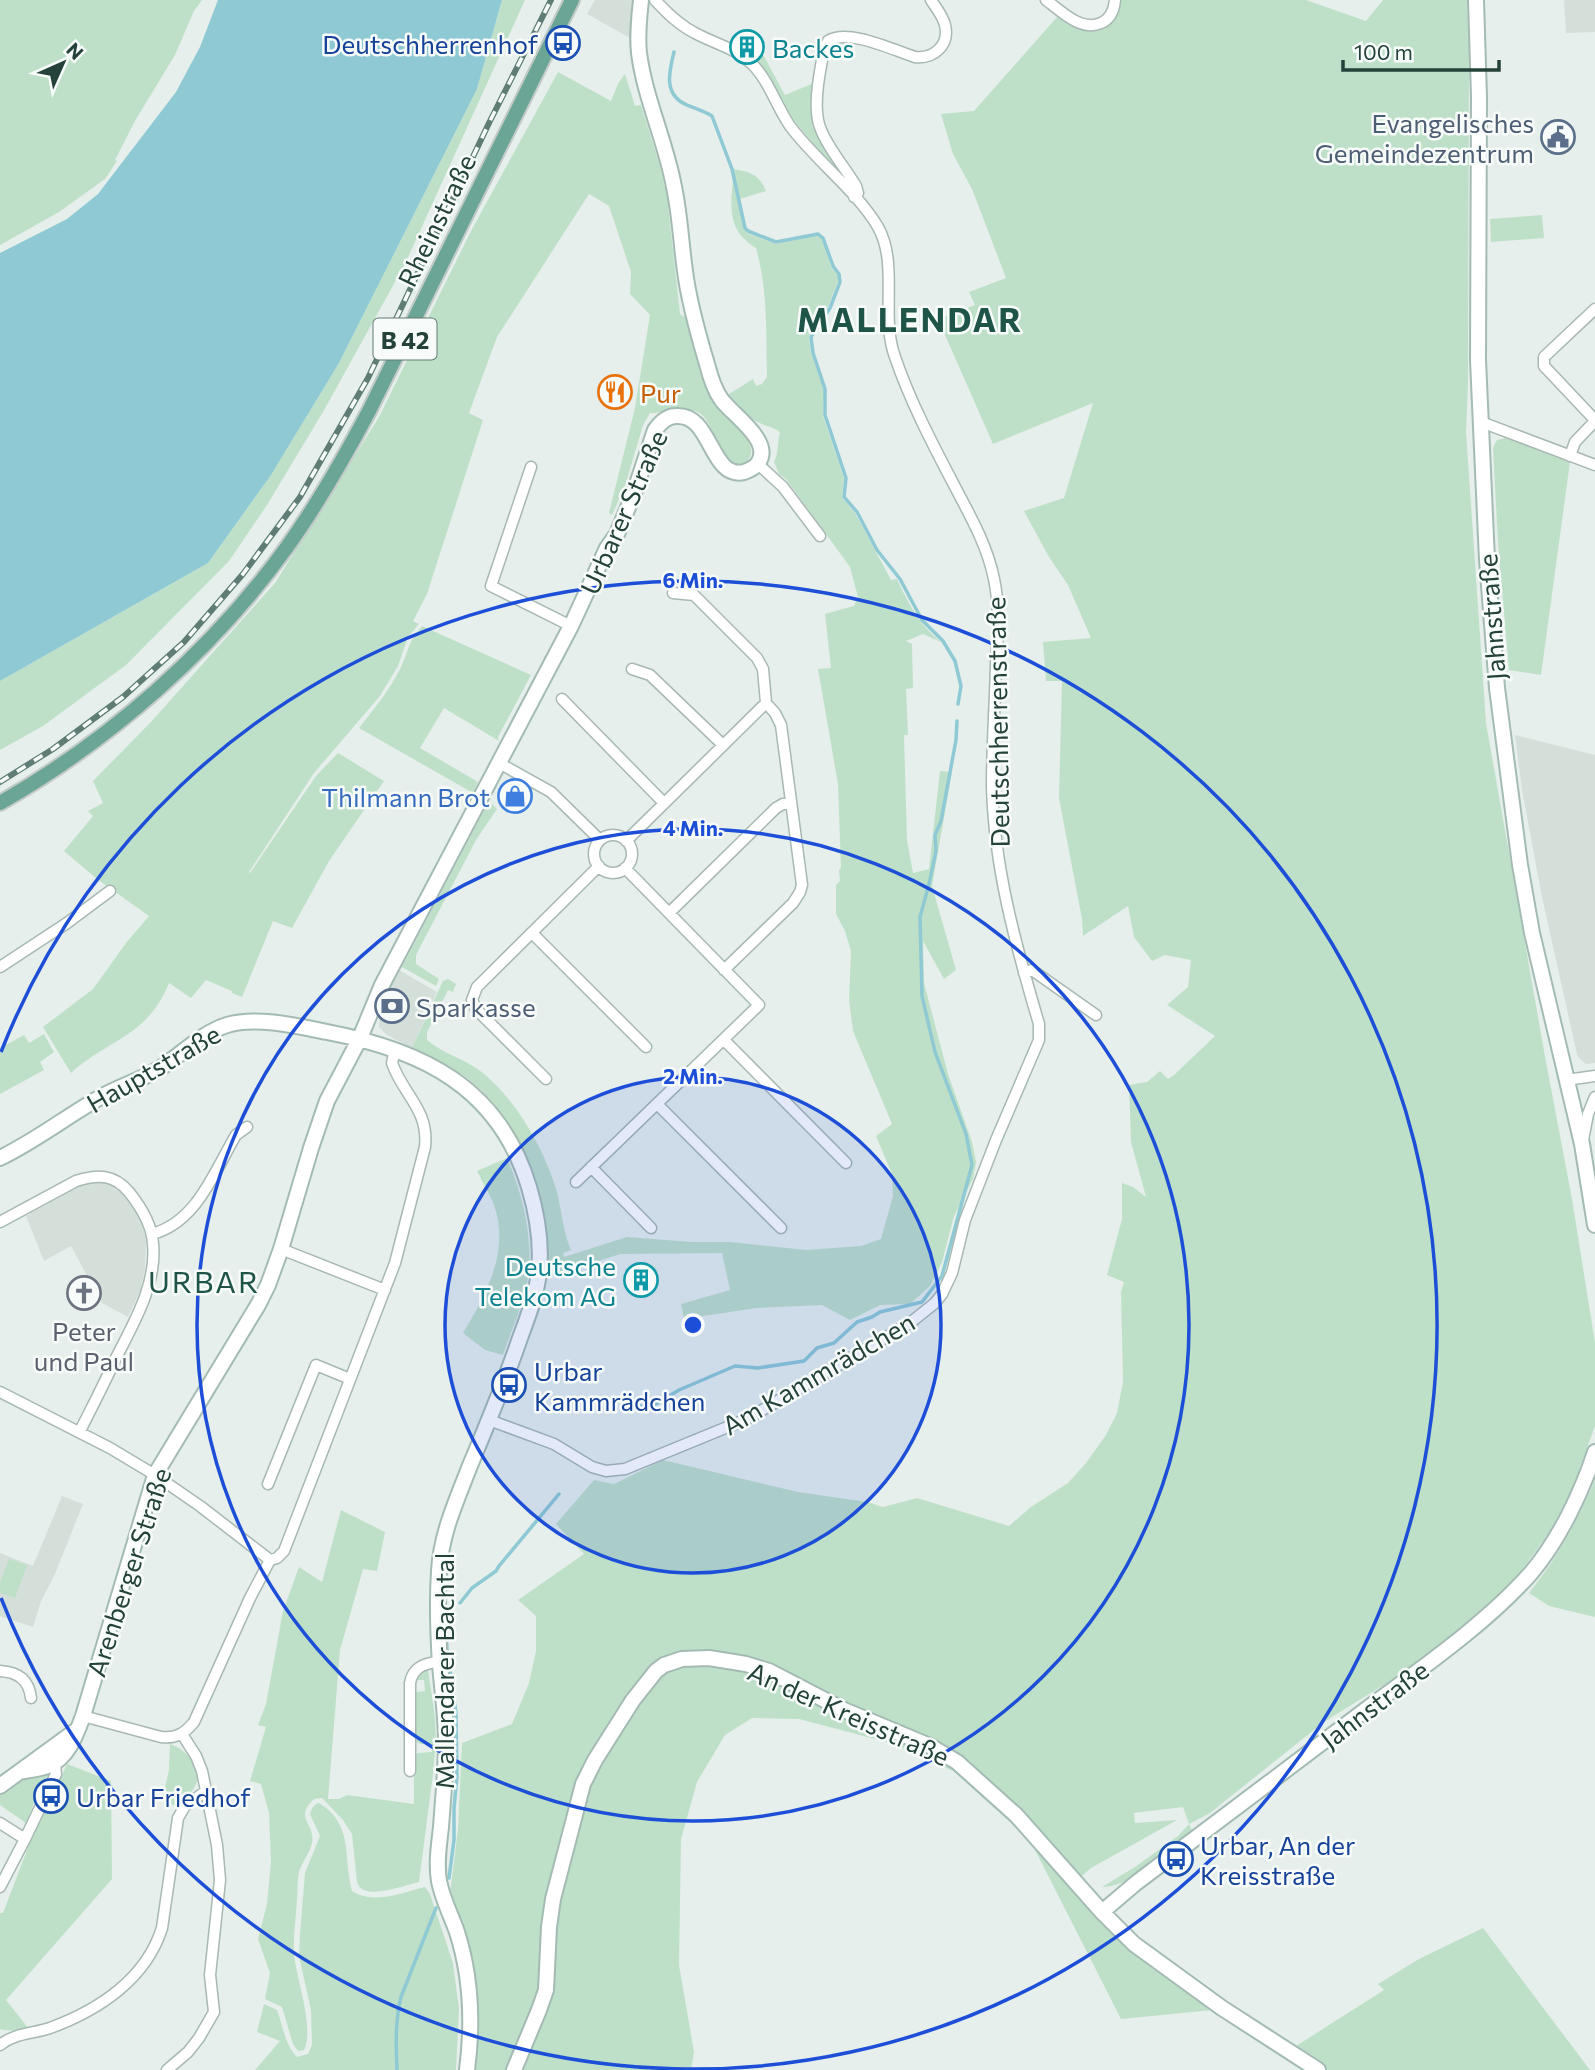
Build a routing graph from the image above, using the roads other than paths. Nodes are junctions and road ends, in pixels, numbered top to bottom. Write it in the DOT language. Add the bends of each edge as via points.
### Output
graph roads {
  1 [pos="572,0"];
  2 [pos="641,0"];
  3 [pos="655,0"];
  4 [pos="931,0"];
  5 [pos="1045,0"];
  6 [pos="1115,0"];
  7 [pos="1476,0"];
  8 [pos="854,197"];
  9 [pos="1595,309"];
  10 [pos="1595,421"];
  11 [pos="1481,422"];
  12 [pos="1570,456"];
  13 [pos="758,464"];
  14 [pos="1595,465"];
  15 [pos="531,467"];
  16 [pos="820,536"];
  17 [pos="673,593"];
  18 [pos="571,626"];
  19 [pos="632,669"];
  20 [pos="562,699"];
  21 [pos="766,703"];
  22 [pos="723,745"];
  23 [pos="499,763"];
  24 [pos="0,803"];
  25 [pos="664,803"];
  26 [pos="791,803"];
  27 [pos="600,840"];
  28 [pos="626,841"];
  29 [pos="599,866"];
  30 [pos="625,868"];
  31 [pos="110,891"];
  32 [pos="669,912"];
  33 [pos="532,933"];
  34 [pos="0,967"];
  35 [pos="724,970"];
  36 [pos="1024,973"];
  37 [pos="1096,1015"];
  38 [pos="360,1038"];
  39 [pos="723,1040"];
  40 [pos="646,1047"];
  41 [pos="395,1049"];
  42 [pos="1595,1076"];
  43 [pos="546,1079"];
  44 [pos="1566,1080"];
  45 [pos="1595,1097"];
  46 [pos="657,1104"];
  47 [pos="247,1127"];
  48 [pos="1582,1144"];
  49 [pos="0,1158"];
  50 [pos="846,1163"];
  51 [pos="592,1167"];
  52 [pos="576,1182"];
  53 [pos="1,1220"];
  54 [pos="1595,1225"];
  55 [pos="651,1228"];
  56 [pos="781,1228"];
  57 [pos="152,1234"];
  58 [pos="281,1249"];
  59 [pos="385,1290"];
  60 [pos="350,1379"];
  61 [pos="0,1392"];
  62 [pos="489,1420"];
  63 [pos="80,1431"];
  64 [pos="1595,1451"];
  65 [pos="155,1475"];
  66 [pos="268,1483"];
  67 [pos="270,1560"];
  68 [pos="440,1661"];
  69 [pos="0,1671"];
  70 [pos="31,1698"];
  71 [pos="80,1722"];
  72 [pos="182,1734"];
  73 [pos="55,1763"];
  74 [pos="410,1771"];
  75 [pos="19,1772"];
  76 [pos="0,1786"];
  77 [pos="206,1791"];
  78 [pos="0,1823"];
  79 [pos="25,1839"];
  80 [pos="0,1887"];
  81 [pos="1102,1912"];
  82 [pos="0,2045"];
  83 [pos="167,2070"];
  84 [pos="467,2070"];
  85 [pos="514,2070"];
  86 [pos="1318,2070"];
  1 -- 24 [label="main road, Rheinstraße / B 42" via="369,411 321,496 272,566 192,656 146,699 46,776"];
  2 -- 13 [label="street" via="639,53 674,187 690,304 715,387 758,441"];
  3 -- 8 [label="street, Deutschherrenstraße" via="695,34 749,61 792,129"];
  4 -- 8 [label="street" via="946,30 943,45 932,56 915,57 840,36 828,41 824,50 818,120 856,186"];
  5 -- 6 [label="street" via="1071,19 1092,26 1108,19"];
  7 -- 11 [label="street, Jahnstraße"];
  8 -- 36 [label="street, Deutschherrenstraße" via="880,230 894,355 976,527 994,578 999,615 992,784 995,832"];
  9 -- 10 [label="street" via="1544,357 1544,366"];
  10 -- 12 [label="street" via="1575,442"];
  11 -- 12 [label="street"];
  11 -- 44 [label="street, Jahnstraße" via="1493,653 1504,753 1530,919"];
  12 -- 14 [label="street"];
  13 -- 16 [label="street" via="783,487"];
  13 -- 18 [label="street, Urbarer Straße" via="732,472 692,420 678,415 662,422 655,430 617,534"];
  15 -- 18 [label="street" via="491,586"];
  17 -- 21 [label="street" via="694,595 757,658 763,669"];
  18 -- 23 [label="street, Urbarer Straße"];
  19 -- 22 [label="street" via="650,675"];
  20 -- 25 [label="street"];
  21 -- 22 [label="street"];
  21 -- 26 [label="street" via="782,725"];
  22 -- 25 [label="street"];
  23 -- 27 [label="street" via="551,792"];
  23 -- 38 [label="street, Urbarer Straße" via="382,985"];
  25 -- 28 [label="street"];
  26 -- 32 [label="street" via="776,808"];
  26 -- 35 [label="street" via="800,892"];
  27 -- 28 [label="street" via="616,835"];
  27 -- 29 [label="street" via="594,850"];
  28 -- 30 [label="street" via="631,852"];
  29 -- 30 [label="street" via="615,872"];
  29 -- 33 [label="street"];
  30 -- 32 [label="street"];
  31 -- 34 [label="street"];
  32 -- 35 [label="street"];
  33 -- 40 [label="street"];
  33 -- 43 [label="street" via="477,987 472,1000"];
  35 -- 39 [label="street" via="759,1005"];
  36 -- 37 [label="street" via="1032,970"];
  36 -- 62 [label="street, Am Kammrädchen" via="1039,1040 965,1220 952,1273 942,1294 923,1313 747,1419 625,1469 592,1467 554,1444"];
  38 -- 41 [label="street, Mallendarer Bachtal"];
  38 -- 49 [label="street, Hauptstraße" via="262,1022 229,1024 154,1072 98,1098"];
  38 -- 58 [label="street, Arenberger Straße" via="327,1101"];
  39 -- 46 [label="street"];
  39 -- 50 [label="street"];
  41 -- 59 [label="street" via="394,1069 421,1112 426,1139"];
  41 -- 62 [label="street, Mallendarer Bachtal" via="444,1072 481,1101 521,1162 531,1196 540,1235 540,1270"];
  42 -- 44 [label="street"];
  44 -- 48 [label="street, Jahnstraße"];
  45 -- 48 [label="street"];
  46 -- 51 [label="street"];
  46 -- 56 [label="street"];
  47 -- 57 [label="street" via="236,1135 192,1210 174,1226"];
  48 -- 54 [label="street, Jahnstraße"];
  51 -- 52 [label="street"];
  51 -- 55 [label="street"];
  53 -- 57 [label="street" via="76,1181 111,1177 125,1187 143,1212"];
  57 -- 63 [label="street" via="148,1288"];
  58 -- 59 [label="street"];
  58 -- 65 [label="street, Arenberger Straße" via="258,1305"];
  59 -- 60 [label="street"];
  60 -- 66 [label="street" via="316,1365"];
  60 -- 67 [label="street" via="284,1551"];
  61 -- 63 [label="street"];
  62 -- 68 [label="street, Mallendarer Bachtal" via="444,1537 437,1606"];
  63 -- 65 [label="street"];
  64 -- 81 [label="street, Jahnstraße" via="1562,1525 1537,1565 1513,1591 1426,1665"];
  65 -- 67 [label="street"];
  65 -- 71 [label="street, Arenberger Straße"];
  67 -- 72 [label="street" via="194,1721"];
  68 -- 74 [label="street" via="425,1664 411,1675"];
  68 -- 84 [label="street, Mallendarer Bachtal" via="446,1736 437,1861 439,1883 468,1980"];
  69 -- 70 [label="street" via="24,1680"];
  71 -- 72 [label="street" via="161,1737"];
  71 -- 73 [label="street, Arenberger Straße" via="68,1749"];
  71 -- 75 [label="street" via="61,1743"];
  72 -- 77 [label="street" via="199,1761"];
  73 -- 75 [label="street"];
  73 -- 79 [label="street" via="56,1774"];
  75 -- 76 [label="street"];
  77 -- 82 [label="street" via="185,1806 178,1818 162,1928 144,1965 88,2011"];
  77 -- 83 [label="street" via="220,1866 210,1975 214,2012 188,2052"];
  78 -- 79 [label="street"];
  79 -- 80 [label="street"];
  81 -- 85 [label="street, An der Kreisstraße" via="1016,1815 957,1762 769,1671 709,1658 682,1659 664,1665 647,1680 604,1743 583,1784 553,1899 546,1990"];
  81 -- 86 [label="street, An der Kreisstraße" via="1161,1964"];
}
